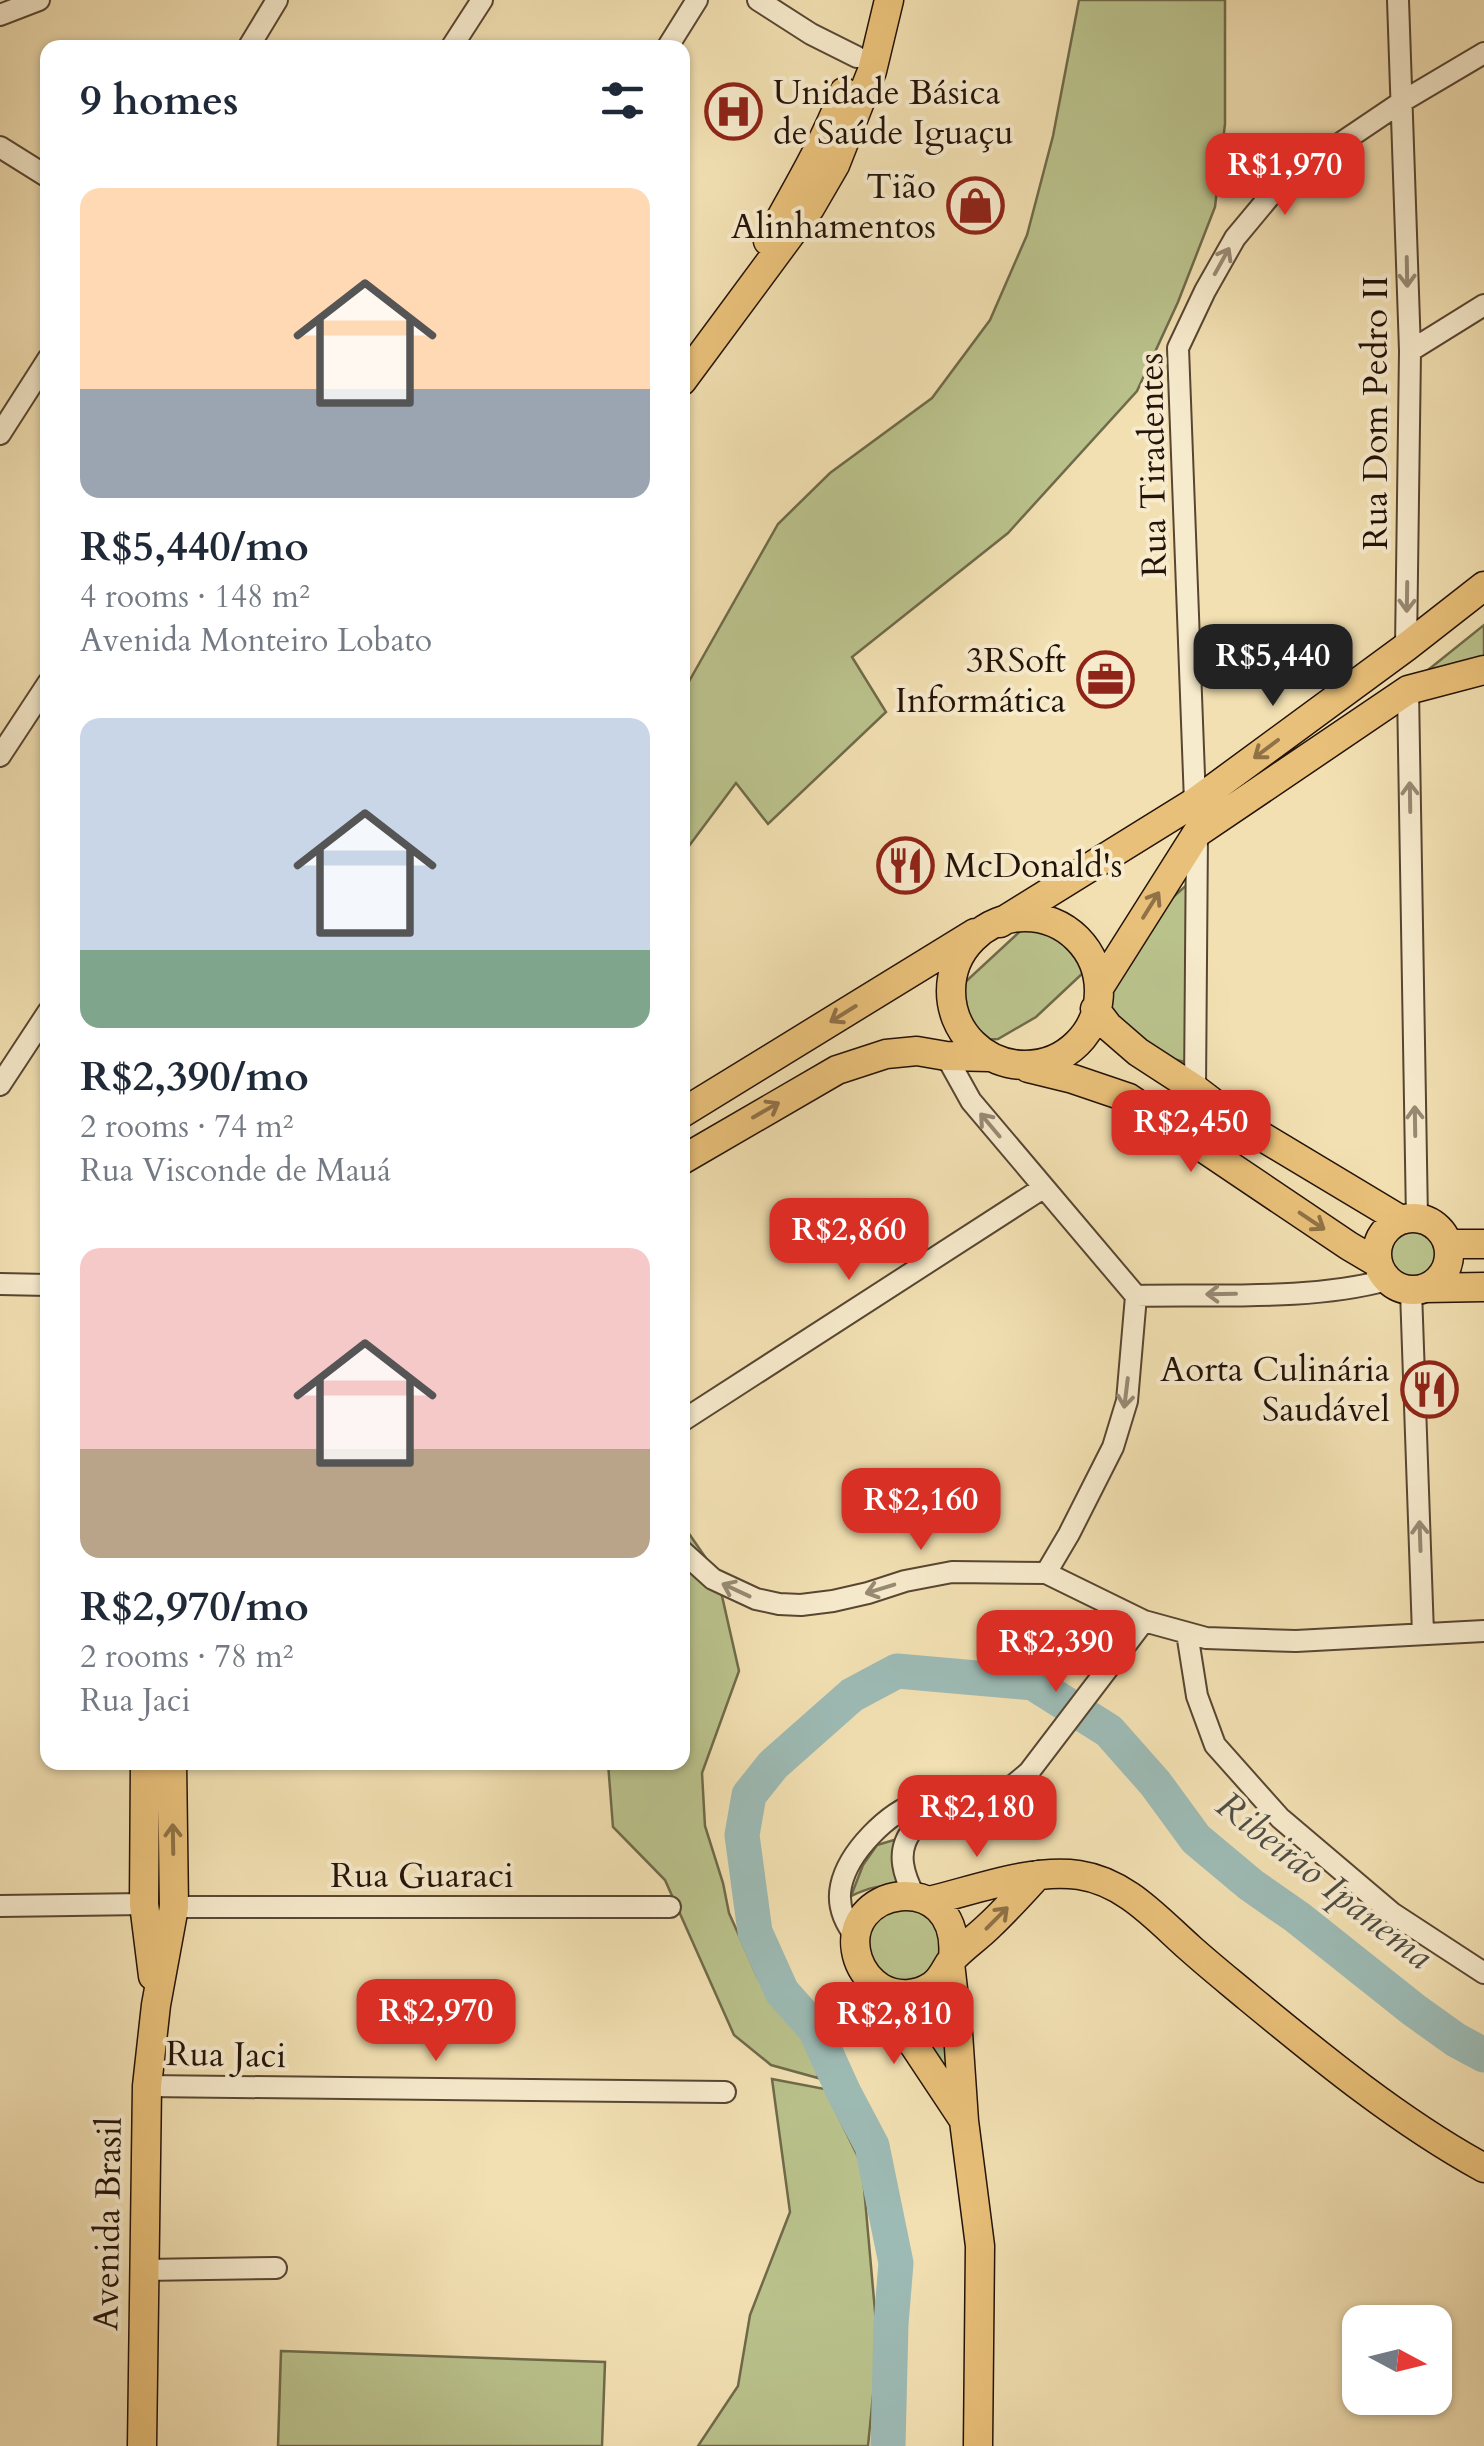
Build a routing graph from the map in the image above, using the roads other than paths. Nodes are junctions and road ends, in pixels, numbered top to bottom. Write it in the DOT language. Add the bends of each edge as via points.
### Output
graph roads {
  1 [pos="39,0"];
  2 [pos="277,0"];
  3 [pos="482,0"];
  4 [pos="697,0"];
  5 [pos="758,0"];
  6 [pos="872,0"];
  7 [pos="888,0"];
  8 [pos="1398,0"];
  9 [pos="0,15"];
  10 [pos="253,40"];
  11 [pos="455,40"];
  12 [pos="672,40"];
  13 [pos="1484,54"];
  14 [pos="858,58"];
  15 [pos="1403,101"];
  16 [pos="0,147"];
  17 [pos="40,172"];
  18 [pos="1484,305"];
  19 [pos="733,314"];
  20 [pos="1410,350"];
  21 [pos="690,371"];
  22 [pos="40,372"];
  23 [pos="0,434"];
  24 [pos="1484,586"];
  25 [pos="1406,647"];
  26 [pos="1484,670"];
  27 [pos="1408,690"];
  28 [pos="40,696"];
  29 [pos="0,756"];
  30 [pos="1195,802"];
  31 [pos="1197,834"];
  32 [pos="991,926"];
  33 [pos="1097,998"];
  34 [pos="40,1024"];
  35 [pos="946,1056"];
  36 [pos="1000,1061"];
  37 [pos="0,1085"];
  38 [pos="1195,1090"];
  39 [pos="690,1108"];
  40 [pos="690,1155"];
  41 [pos="1042,1188"];
  42 [pos="1409,1219"];
  43 [pos="1448,1244"];
  44 [pos="1484,1244"];
  45 [pos="1400,1280"];
  46 [pos="0,1284"];
  47 [pos="40,1285"];
  48 [pos="1484,1288"];
  49 [pos="1136,1296"];
  50 [pos="690,1415"];
  51 [pos="690,1557"];
  52 [pos="1046,1573"];
  53 [pos="1144,1621"];
  54 [pos="1484,1631"];
  55 [pos="1187,1633"];
  56 [pos="1424,1634"];
  57 [pos="146,1770"];
  58 [pos="172,1770"];
  59 [pos="943,1799"];
  60 [pos="1038,1874"];
  61 [pos="922,1898"];
  62 [pos="144,1904"];
  63 [pos="0,1906"];
  64 [pos="174,1907"];
  65 [pos="670,1908"];
  66 [pos="856,1936"];
  67 [pos="952,1960"];
  68 [pos="1484,1974"];
  69 [pos="872,1982"];
  70 [pos="156,2004"];
  71 [pos="147,2086"];
  72 [pos="725,2092"];
  73 [pos="964,2120"];
  74 [pos="1484,2168"];
  75 [pos="276,2268"];
  76 [pos="143,2270"];
  77 [pos="142,2446"];
  78 [pos="978,2446"];
  1 -- 9 [label="street"];
  2 -- 10 [label="street"];
  3 -- 11 [label="street"];
  4 -- 12 [label="street"];
  5 -- 14 [label="street"];
  6 -- 14 [label="main road"];
  7 -- 19 [label="main road" via="872,71 835,165"];
  8 -- 15 [label="street, Rua Dom Pedro II"];
  13 -- 15 [label="street, Rua Tiradentes"];
  14 -- 19 [label="main road" via="834,119"];
  15 -- 20 [label="street, Rua Dom Pedro II, one-way"];
  30 -- 15 [label="street, Rua Tiradentes, one-way" via="1178,348 1235,238 1280,184"];
  16 -- 17 [label="street"];
  18 -- 20 [label="street"];
  19 -- 21 [label="main road"];
  20 -- 25 [label="street, Rua Dom Pedro II, one-way"];
  22 -- 23 [label="street"];
  24 -- 25 [label="main road"];
  25 -- 30 [label="main road, one-way"];
  26 -- 27 [label="main road"];
  27 -- 31 [label="main road"];
  42 -- 27 [label="street, one-way"];
  28 -- 29 [label="street"];
  30 -- 32 [label="main road"];
  33 -- 31 [label="main road, one-way"];
  31 -- 38 [label="street"];
  32 -- 33 [label="main road" via="1038,918 1074,935 1096,968"];
  32 -- 36 [label="main road" via="969,942 953,974 951,998 970,1042"];
  32 -- 39 [label="main road, one-way"];
  33 -- 36 [label="main road" via="1093,1020 1074,1047 1044,1063"];
  33 -- 38 [label="main road" via="1108,1026"];
  34 -- 37 [label="street"];
  35 -- 36 [label="main road"];
  40 -- 35 [label="main road, one-way" via="837,1070 886,1054"];
  41 -- 35 [label="street, one-way" via="970,1101"];
  36 -- 45 [label="main road, one-way" via="1129,1098"];
  38 -- 42 [label="main road" via="1241,1124"];
  41 -- 49 [label="street"];
  41 -- 50 [label="street"];
  42 -- 43 [label="main road" via="1435,1225"];
  42 -- 45 [label="main road" via="1379,1242"];
  43 -- 44 [label="main road"];
  43 -- 45 [label="main road" via="1443,1275"];
  45 -- 48 [label="main road"];
  45 -- 49 [label="street, one-way" via="1306,1293"];
  56 -- 45 [label="street, one-way"];
  46 -- 47 [label="street"];
  49 -- 52 [label="street, one-way" via="1127,1401 1113,1447"];
  52 -- 51 [label="street, one-way" via="952,1572 801,1605 756,1600"];
  52 -- 53 [label="street"];
  53 -- 55 [label="street"];
  53 -- 59 [label="street" via="1029,1772 984,1800"];
  54 -- 56 [label="street"];
  55 -- 56 [label="street" via="1296,1641"];
  55 -- 68 [label="street" via="1197,1696 1215,1745 1280,1818 1392,1914"];
  57 -- 62 [label="main road, Avenida Brasil"];
  64 -- 58 [label="main road, Avenida Brasil, one-way"];
  59 -- 61 [label="street" via="904,1842 902,1868"];
  59 -- 66 [label="street" via="896,1814 864,1842 842,1886 841,1909"];
  60 -- 61 [label="main road"];
  67 -- 60 [label="main road, one-way"];
  60 -- 74 [label="main road" via="1078,1874 1140,1903 1348,2077"];
  61 -- 66 [label="main road" via="884,1899 870,1908"];
  61 -- 67 [label="main road" via="951,1926"];
  62 -- 63 [label="street"];
  62 -- 70 [label="main road, Avenida Brasil"];
  64 -- 65 [label="street, Rua Guaraci"];
  64 -- 70 [label="main road, Avenida Brasil"];
  66 -- 69 [label="main road" via="861,1968"];
  67 -- 69 [label="main road" via="934,1985 918,1992 886,1991"];
  67 -- 73 [label="main road"];
  69 -- 73 [label="main road"];
  70 -- 71 [label="main road, Avenida Brasil"];
  71 -- 72 [label="street, Rua Jaci"];
  71 -- 76 [label="main road, Avenida Brasil"];
  73 -- 78 [label="main road" via="980,2246"];
  75 -- 76 [label="street"];
  76 -- 77 [label="main road, Avenida Brasil"];
}
